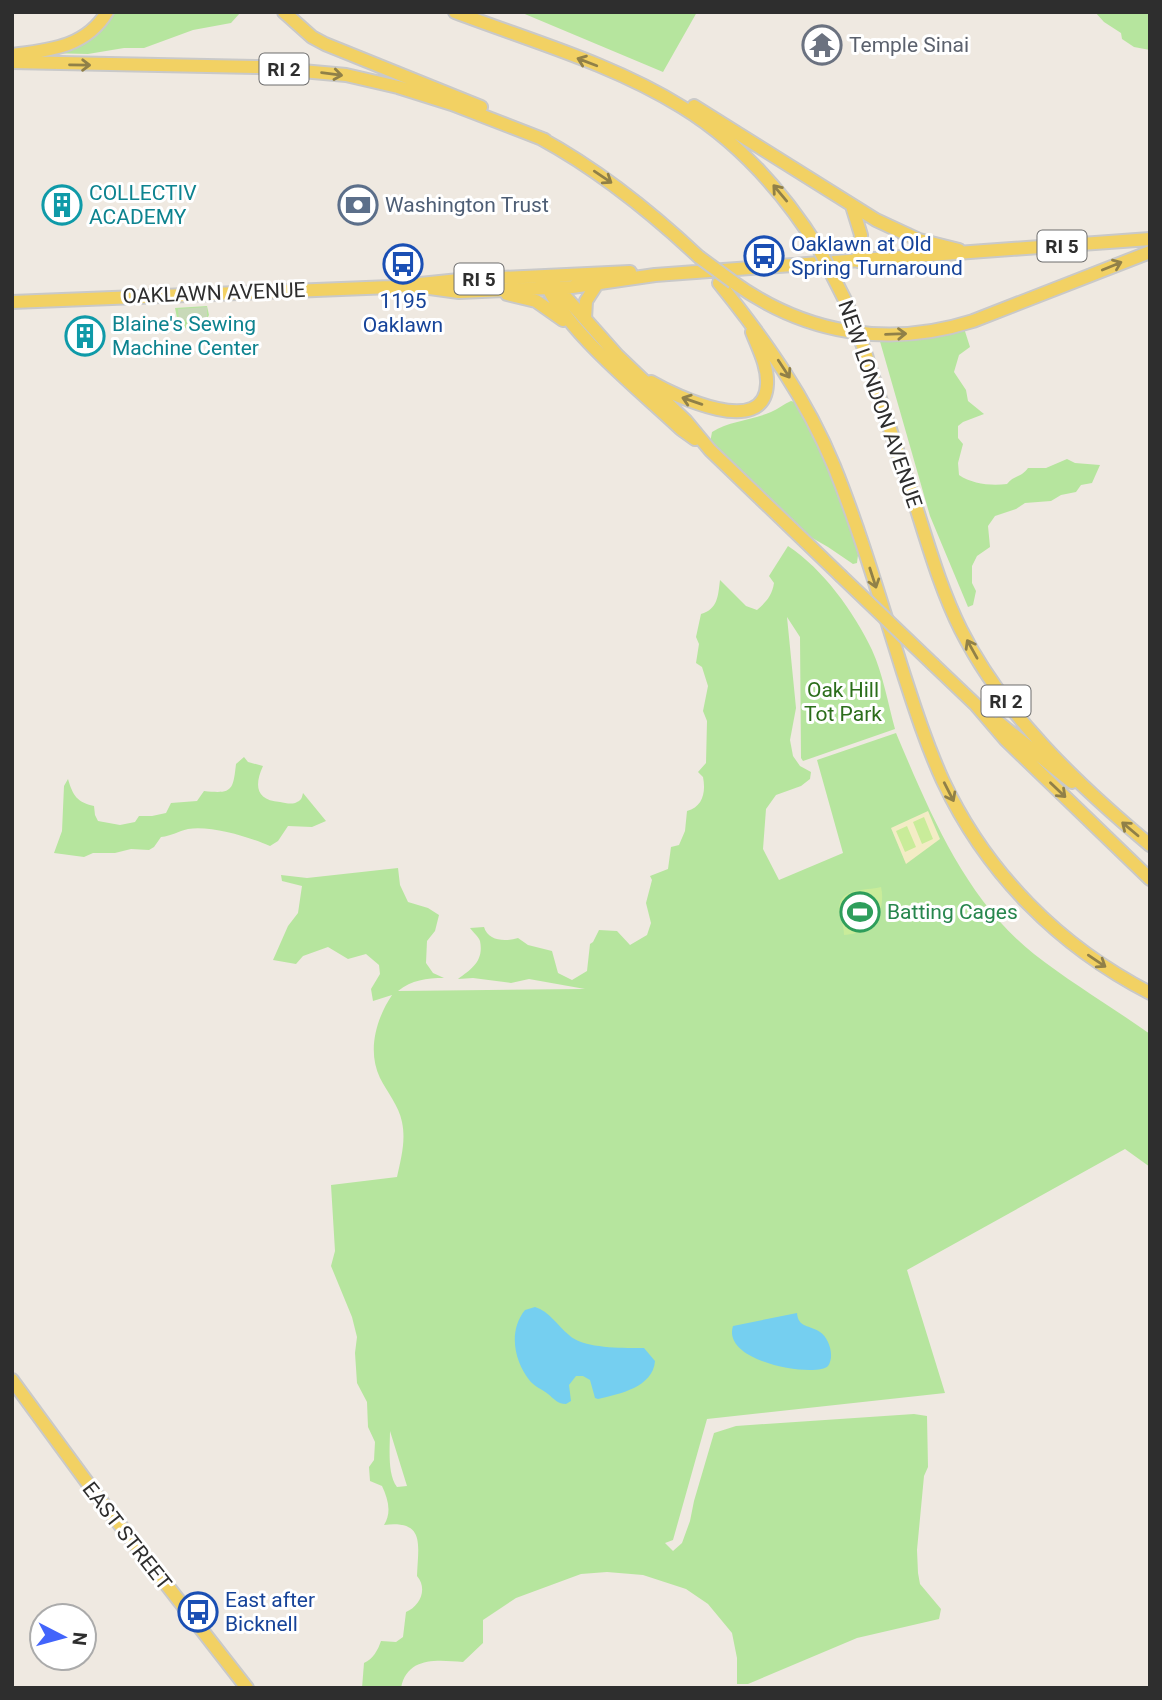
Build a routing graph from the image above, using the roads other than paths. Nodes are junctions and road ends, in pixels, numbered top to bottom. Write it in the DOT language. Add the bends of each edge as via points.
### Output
graph roads {
  1 [pos="107,12"];
  2 [pos="284,12"];
  3 [pos="455,12"];
  4 [pos="12,55"];
  5 [pos="12,62"];
  6 [pos="650,89"];
  7 [pos="545,141"];
  8 [pos="852,206"];
  9 [pos="1150,239"];
  10 [pos="1150,252"];
  11 [pos="973,253"];
  12 [pos="699,257"];
  13 [pos="859,261"];
  14 [pos="654,275"];
  15 [pos="550,284"];
  16 [pos="597,284"];
  17 [pos="415,286"];
  18 [pos="482,292"];
  19 [pos="12,302"];
  20 [pos="745,313"];
  21 [pos="585,319"];
  22 [pos="594,348"];
  23 [pos="633,371"];
  24 [pos="710,450"];
  25 [pos="976,705"];
  26 [pos="1111,813"];
  27 [pos="1150,845"];
  28 [pos="1150,879"];
  29 [pos="1150,993"];
  30 [pos="12,1380"];
  31 [pos="247,1688"];
  1 -- 4 [label="main road" via="93,31 68,45"];
  2 -- 7 [label="main road" via="325,44 480,107"];
  6 -- 3 [label="main road, NEW LONDON AVENUE / RI 2, one-way"];
  5 -- 7 [label="main road, RI 2, one-way" via="258,67 346,75 452,104"];
  6 -- 8 [label="main road" via="687,102"];
  26 -- 6 [label="main road, NEW LONDON AVENUE / RI 2, one-way, bridge" via="1008,703 965,637 941,582 864,349 820,249 793,209 744,156 685,109"];
  7 -- 12 [label="main road, RI 2, one-way" via="624,192"];
  8 -- 11 [label="main road" via="906,235"];
  8 -- 13 [label="main road" via="861,235"];
  9 -- 11 [label="main road, OAKLAWN AVENUE / RI 5"];
  12 -- 10 [label="main road, one-way, bridge" via="766,304 813,323 861,333 903,334 973,321"];
  11 -- 13 [label="main road, OAKLAWN AVENUE / RI 5"];
  12 -- 20 [label="main road, RI 2, bridge"];
  13 -- 14 [label="main road, OAKLAWN AVENUE / RI 5"];
  14 -- 15 [label="main road, OAKLAWN AVENUE / RI 5" via="633,272"];
  14 -- 16 [label="main road, OAKLAWN AVENUE / RI 5"];
  15 -- 16 [label="main road, OAKLAWN AVENUE / RI 5"];
  15 -- 17 [label="main road, OAKLAWN AVENUE / RI 5" via="458,280"];
  15 -- 18 [label="main road, OAKLAWN AVENUE / RI 5"];
  15 -- 21 [label="main road"];
  15 -- 22 [label="main road" via="558,305"];
  16 -- 21 [label="main road" via="586,300"];
  17 -- 18 [label="main road, OAKLAWN AVENUE / RI 5"];
  17 -- 19 [label="main road, OAKLAWN AVENUE / RI 5"];
  18 -- 22 [label="main road" via="536,301"];
  20 -- 23 [label="main road, one-way" via="768,383 762,400 751,408 736,411 703,405"];
  20 -- 29 [label="main road, RI 2, one-way" via="789,378 833,466 925,736 968,826 1011,887 1048,924 1092,958"];
  21 -- 23 [label="main road"];
  22 -- 24 [label="main road"];
  23 -- 24 [label="main road"];
  24 -- 25 [label="main road, bridge"];
  25 -- 26 [label="main road"];
  25 -- 28 [label="main road, one-way" via="1006,740"];
  27 -- 26 [label="main road, NEW LONDON AVENUE / RI 2, one-way"];
  30 -- 31 [label="main road, EAST STREET"];
}
